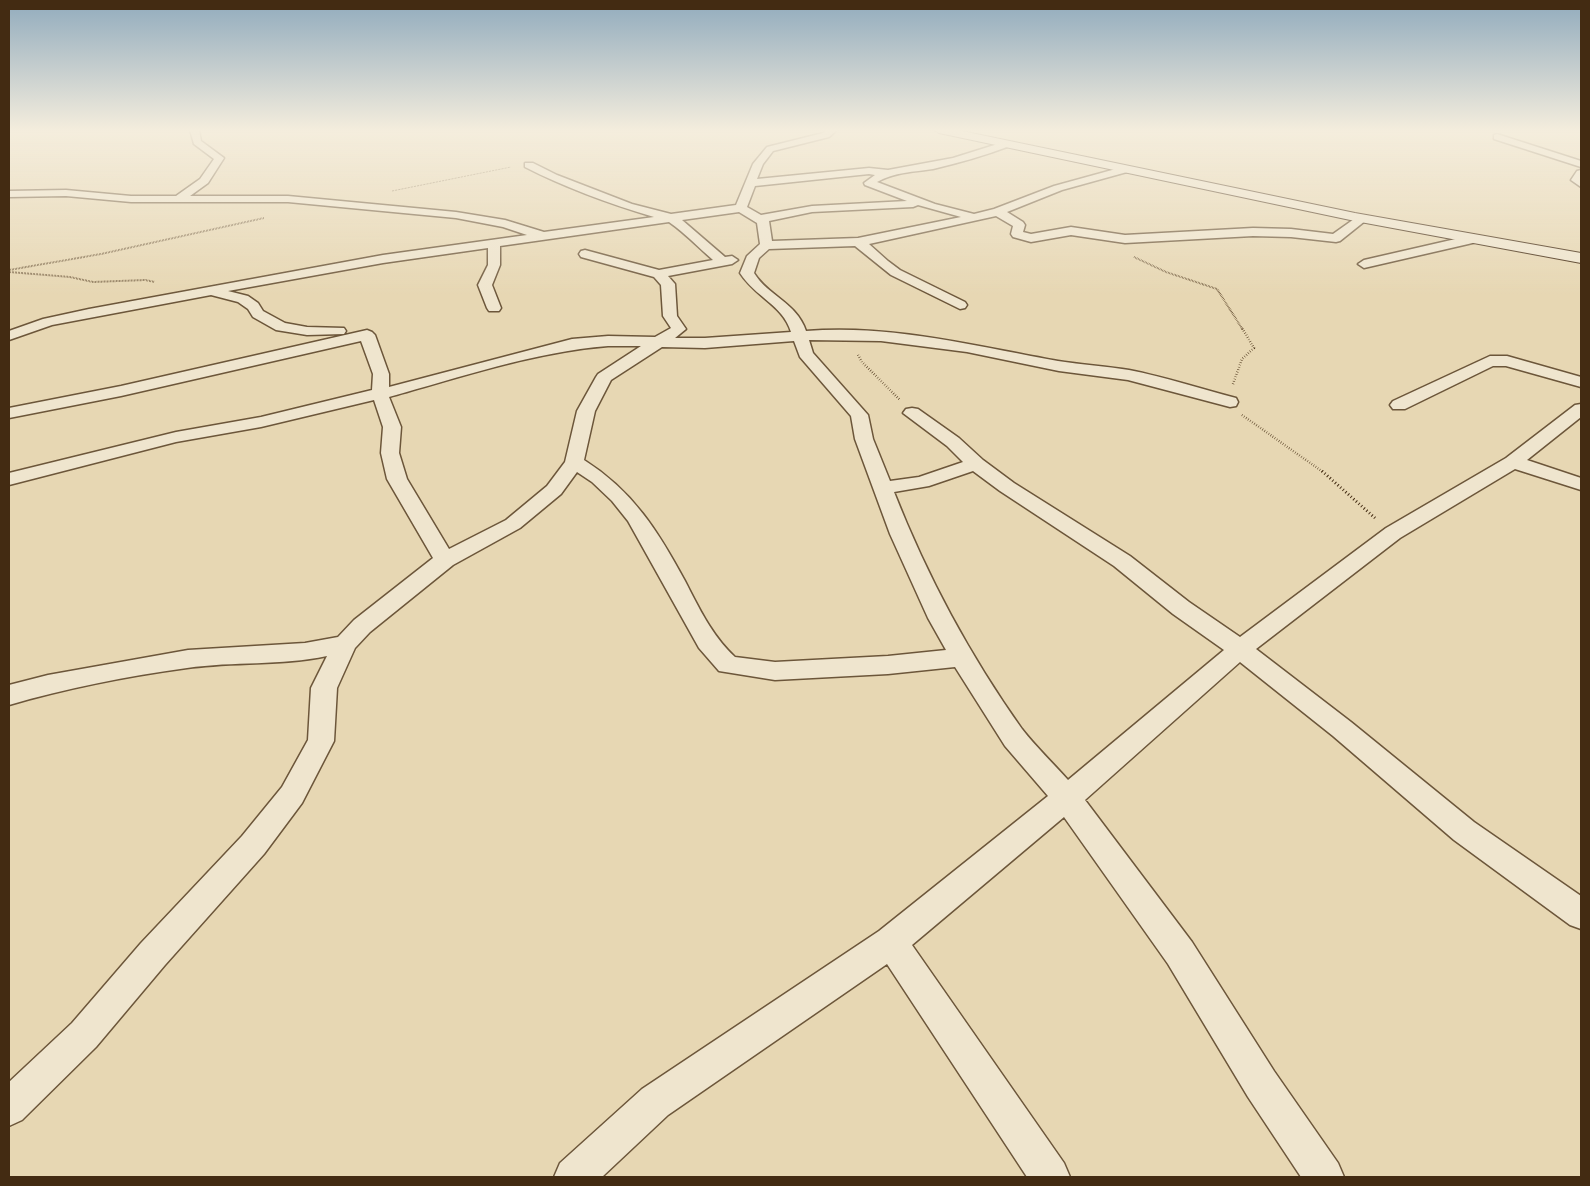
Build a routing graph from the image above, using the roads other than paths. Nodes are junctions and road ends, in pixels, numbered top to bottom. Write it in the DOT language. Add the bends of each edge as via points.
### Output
graph roads {
  1 [pos="198,185"];
  2 [pos="575,185"];
  3 [pos="749,185"];
  4 [pos="875,185"];
  5 [pos="1068,185"];
  6 [pos="1198,185"];
  7 [pos="9,194"];
  8 [pos="180,198"];
  9 [pos="931,206"];
  10 [pos="741,208"];
  11 [pos="998,212"];
  12 [pos="974,217"];
  13 [pos="671,218"];
  14 [pos="759,219"];
  15 [pos="1361,219"];
  16 [pos="546,237"];
  17 [pos="1473,239"];
  18 [pos="858,242"];
  19 [pos="494,244"];
  20 [pos="759,251"];
  21 [pos="585,254"];
  22 [pos="1581,258"];
  23 [pos="722,262"];
  24 [pos="1364,264"];
  25 [pos="659,274"];
  26 [pos="209,291"];
  27 [pos="960,305"];
  28 [pos="494,308"];
  29 [pos="367,335"];
  30 [pos="799,335"];
  31 [pos="9,336"];
  32 [pos="658,342"];
  33 [pos="1581,382"];
  34 [pos="380,394"];
  35 [pos="1230,402"];
  36 [pos="1399,405"];
  37 [pos="1581,409"];
  38 [pos="9,413"];
  39 [pos="912,413"];
  40 [pos="574,462"];
  41 [pos="1513,462"];
  42 [pos="976,464"];
  43 [pos="9,479"];
  44 [pos="1581,484"];
  45 [pos="882,488"];
  46 [pos="445,560"];
  47 [pos="345,644"];
  48 [pos="1240,649"];
  49 [pos="962,657"];
  50 [pos="9,695"];
  51 [pos="1066,798"];
  52 [pos="1581,914"];
  53 [pos="891,942"];
  54 [pos="9,1107"];
  55 [pos="574,1177"];
  56 [pos="1050,1177"];
  57 [pos="1324,1177"];
  1 -- 8 [label="street"];
  2 -- 13 [label="street"];
  3 -- 10 [label="street"];
  4 -- 9 [label="street"];
  5 -- 11 [label="street"];
  6 -- 15 [label="street"];
  7 -- 8 [label="street"];
  8 -- 16 [label="street" via="288,199 415,209 505,224"];
  9 -- 12 [label="street"];
  9 -- 14 [label="street" via="903,204 812,209"];
  10 -- 13 [label="street"];
  10 -- 14 [label="street"];
  11 -- 12 [label="street"];
  11 -- 15 [label="street" via="1017,222 1017,234 1025,237 1071,231 1125,239 1253,232 1336,238"];
  12 -- 18 [label="street"];
  13 -- 16 [label="street"];
  13 -- 23 [label="street"];
  14 -- 20 [label="street" via="762,221"];
  15 -- 17 [label="street"];
  16 -- 19 [label="street"];
  17 -- 22 [label="street"];
  17 -- 24 [label="street"];
  18 -- 20 [label="street"];
  18 -- 27 [label="street" via="888,268"];
  19 -- 26 [label="street" via="383,258"];
  19 -- 28 [label="street" via="494,265 485,285"];
  20 -- 23 [label="street"];
  20 -- 30 [label="street" via="747,273 753,283 786,308"];
  21 -- 25 [label="street"];
  23 -- 25 [label="street"];
  25 -- 32 [label="street" via="668,284 670,316 678,329"];
  26 -- 29 [label="street" via="243,299 258,314 281,327 307,331 354,331"];
  26 -- 31 [label="street" via="48,322"];
  29 -- 34 [label="street" via="381,374"];
  29 -- 38 [label="street"];
  30 -- 32 [label="street" via="705,343"];
  30 -- 35 [label="street" via="881,336 967,347 1129,376"];
  30 -- 45 [label="street" via="806,354 859,415"];
  32 -- 34 [label="street" via="572,344"];
  32 -- 40 [label="street" via="604,377 586,411"];
  33 -- 36 [label="street" via="1507,361 1490,361"];
  34 -- 43 [label="street" via="261,422 183,436"];
  34 -- 46 [label="street" via="392,427 390,453 397,479"];
  37 -- 41 [label="street"];
  39 -- 42 [label="street" via="953,442"];
  40 -- 46 [label="street" via="554,490 513,524"];
  40 -- 49 [label="street" via="598,477 638,518 708,644 728,665 775,671"];
  41 -- 44 [label="street"];
  41 -- 48 [label="street" via="1393,533"];
  42 -- 45 [label="street" via="922,482"];
  42 -- 48 [label="street" via="1122,561"];
  45 -- 49 [label="street" via="900,534"];
  46 -- 47 [label="street" via="362,626"];
  47 -- 50 [label="street" via="305,652 188,660 48,684"];
  47 -- 54 [label="street" via="324,688 322,741 292,795 253,845 84,1035"];
  48 -- 51 [label="street"];
  48 -- 52 [label="street" via="1464,831"];
  49 -- 51 [label="street" via="1014,738"];
  51 -- 53 [label="street"];
  51 -- 57 [label="street" via="1180,953 1261,1084"];
  53 -- 55 [label="street" via="654,1102"];
  53 -- 56 [label="street"];
}
